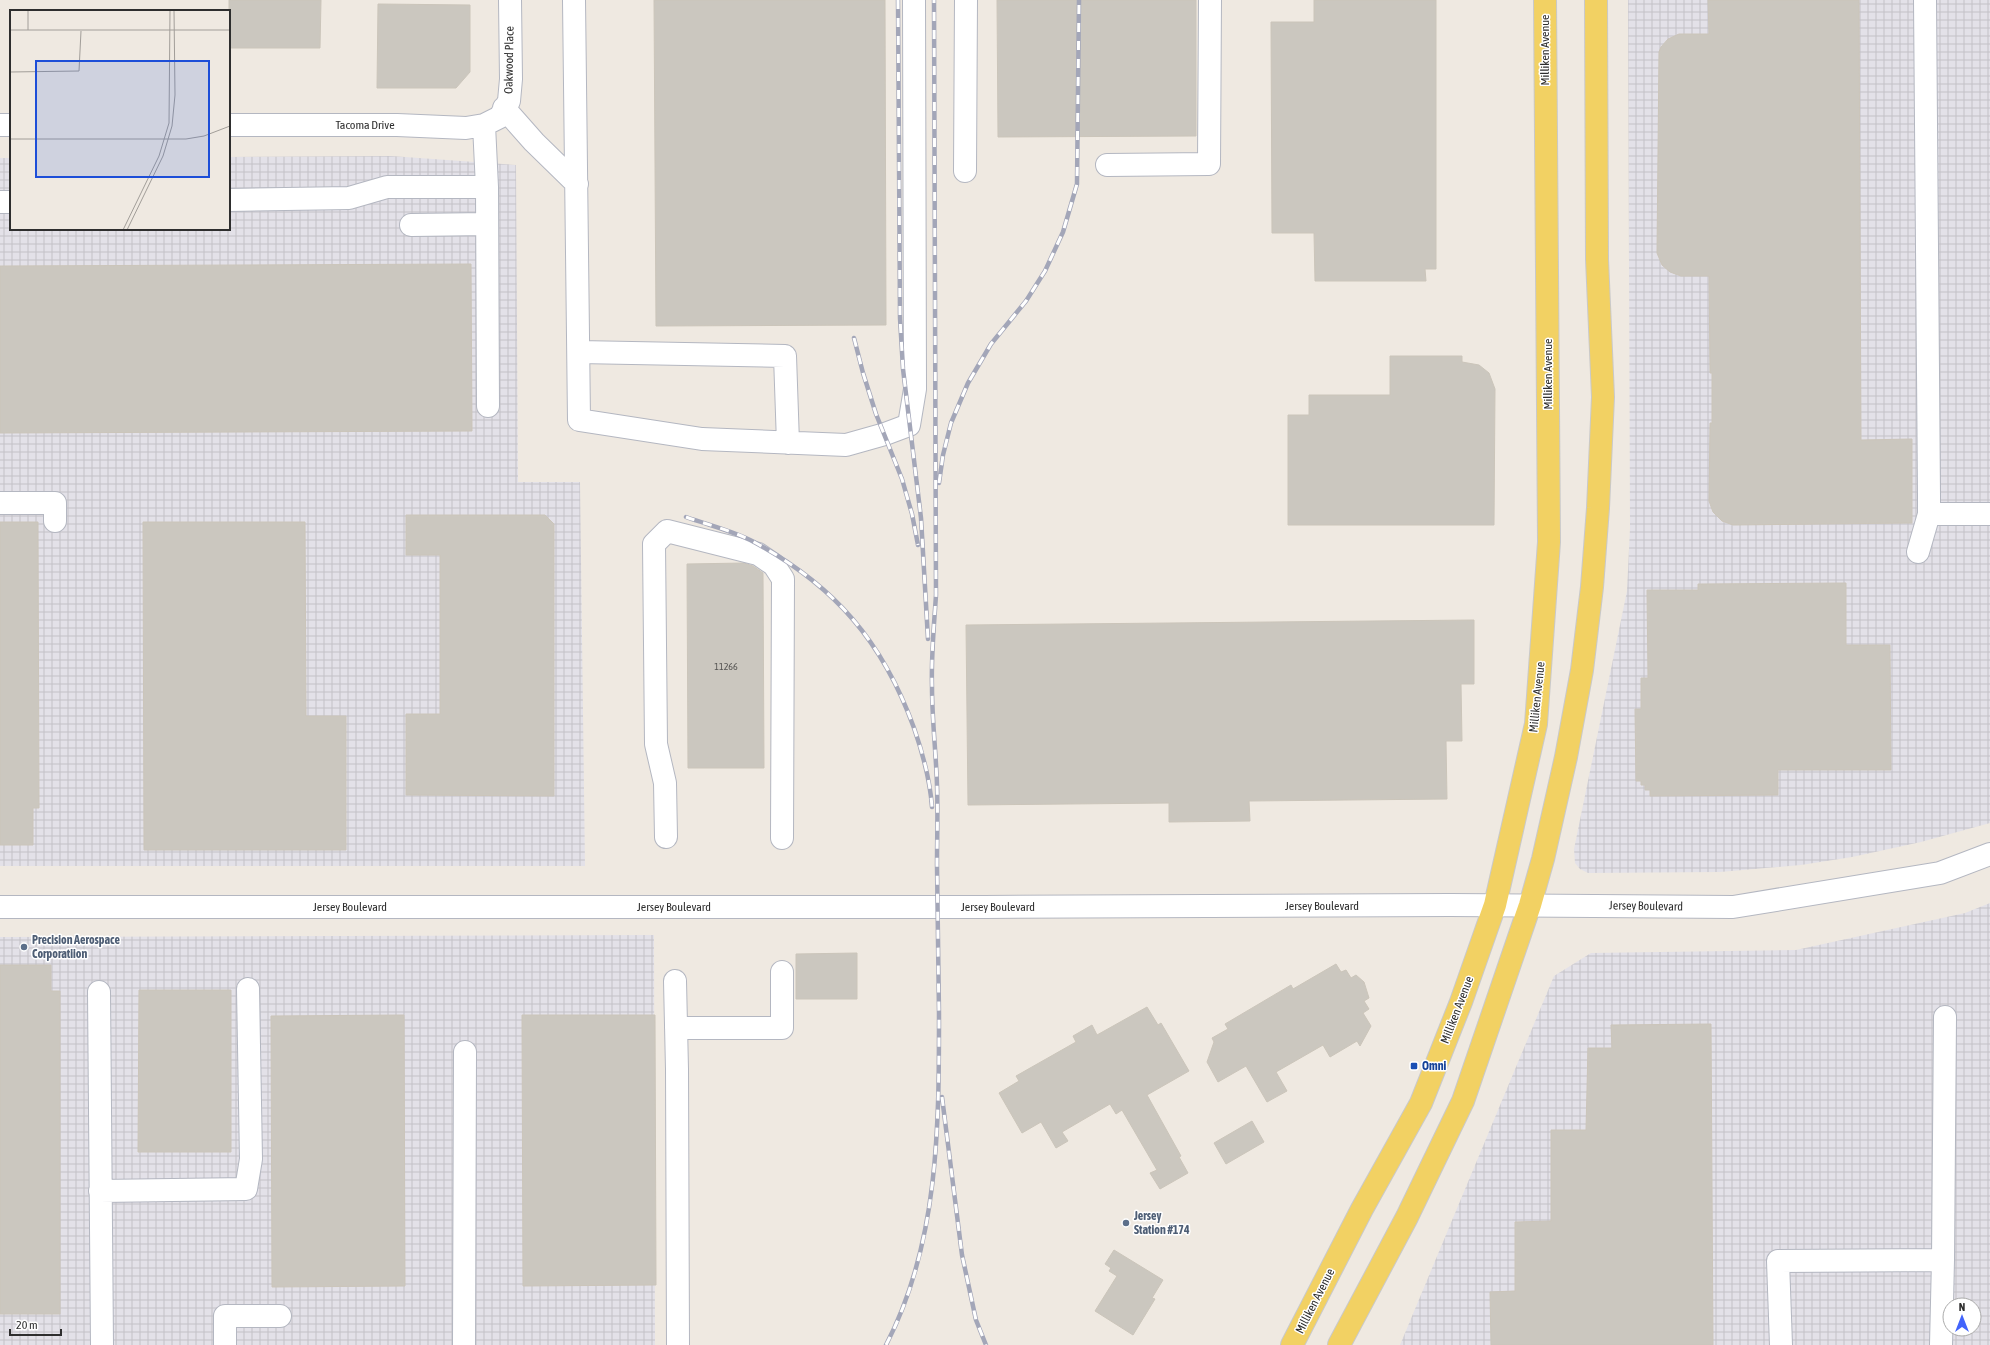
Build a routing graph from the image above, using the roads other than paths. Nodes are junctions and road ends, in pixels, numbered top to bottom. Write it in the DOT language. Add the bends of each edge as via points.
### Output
graph roads {
  1 [pos="510,0"];
  2 [pos="574,0"];
  3 [pos="914,0"];
  4 [pos="966,0"];
  5 [pos="1210,0"];
  6 [pos="1545,0"];
  7 [pos="1596,0"];
  8 [pos="1925,0"];
  9 [pos="496,117"];
  10 [pos="230,125"];
  11 [pos="1107,165"];
  12 [pos="965,171"];
  13 [pos="577,184"];
  14 [pos="487,187"];
  15 [pos="230,200"];
  16 [pos="488,224"];
  17 [pos="411,225"];
  18 [pos="579,352"];
  19 [pos="488,406"];
  20 [pos="788,443"];
  21 [pos="0,504"];
  22 [pos="1929,514"];
  23 [pos="1990,514"];
  24 [pos="55,521"];
  25 [pos="1918,552"];
  26 [pos="666,837"];
  27 [pos="782,838"];
  28 [pos="1990,854"];
  29 [pos="1495,905"];
  30 [pos="1530,905"];
  31 [pos="0,908"];
  32 [pos="782,972"];
  33 [pos="675,981"];
  34 [pos="248,989"];
  35 [pos="99,992"];
  36 [pos="1945,1017"];
  37 [pos="676,1028"];
  38 [pos="465,1052"];
  39 [pos="100,1191"];
  40 [pos="1943,1260"];
  41 [pos="280,1316"];
  42 [pos="102,1345"];
  43 [pos="225,1345"];
  44 [pos="464,1345"];
  45 [pos="678,1345"];
  46 [pos="1292,1345"];
  47 [pos="1339,1345"];
  48 [pos="1781,1345"];
  49 [pos="1941,1345"];
  1 -- 9 [label="street, Oakwood Place" via="511,79 508,101"];
  2 -- 13 [label="street"];
  3 -- 20 [label="street" via="915,389 909,425 846,445"];
  4 -- 12 [label="street"];
  5 -- 11 [label="street" via="1208,164"];
  6 -- 29 [label="main road, Milliken Avenue" via="1549,542 1536,724"];
  7 -- 30 [label="main road" via="1597,259 1604,397 1598,508 1582,670 1566,757"];
  8 -- 22 [label="street"];
  9 -- 10 [label="street, Tacoma Drive" via="466,128 397,125"];
  9 -- 13 [label="street" via="534,142"];
  9 -- 14 [label="street, Oakwood Place"];
  13 -- 18 [label="street"];
  14 -- 15 [label="street" via="387,187 349,198"];
  14 -- 16 [label="street, Oakwood Place"];
  16 -- 17 [label="street"];
  16 -- 19 [label="street, Oakwood Place"];
  18 -- 20 [label="street" via="579,420 702,440"];
  18 -- 20 [label="street" via="785,356"];
  21 -- 24 [label="street" via="55,503"];
  22 -- 23 [label="street"];
  22 -- 25 [label="street"];
  26 -- 27 [label="street" via="665,783 656,744 654,544 667,531 758,554 774,565 783,579"];
  28 -- 30 [label="street, Jersey Boulevard" via="1940,873 1733,907"];
  29 -- 30 [label="street, Jersey Boulevard"];
  29 -- 31 [label="street, Jersey Boulevard"];
  29 -- 46 [label="main road, Milliken Avenue" via="1461,1002 1421,1103 1362,1209"];
  30 -- 47 [label="main road" via="1463,1102 1407,1217"];
  32 -- 37 [label="street" via="782,1028"];
  33 -- 37 [label="street"];
  34 -- 39 [label="street" via="251,1159 246,1189"];
  35 -- 39 [label="street"];
  36 -- 40 [label="street"];
  37 -- 45 [label="street" via="671,1311"];
  38 -- 44 [label="street"];
  39 -- 42 [label="street"];
  40 -- 48 [label="street" via="1778,1261"];
  40 -- 49 [label="street"];
  41 -- 43 [label="street" via="225,1316"];
}
